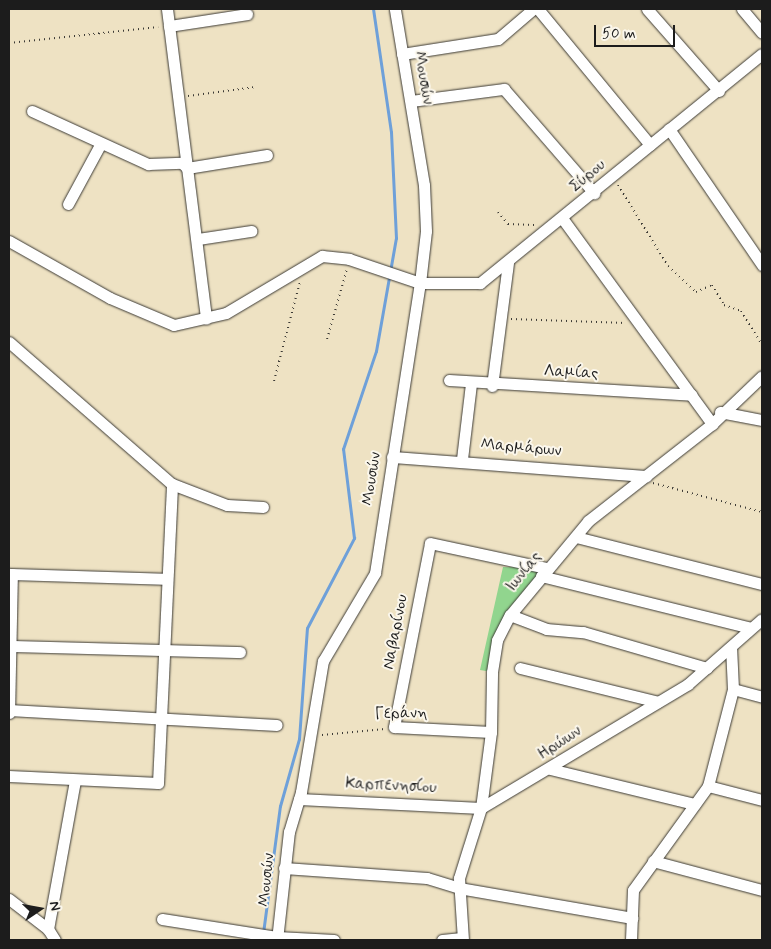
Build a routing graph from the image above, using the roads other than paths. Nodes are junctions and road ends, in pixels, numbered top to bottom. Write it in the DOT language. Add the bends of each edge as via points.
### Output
graph roads {
  1 [pos="167,9"];
  2 [pos="395,9"];
  3 [pos="533,9"];
  4 [pos="538,9"];
  5 [pos="647,9"];
  6 [pos="742,9"];
  7 [pos="247,14"];
  8 [pos="168,26"];
  9 [pos="762,33"];
  10 [pos="402,54"];
  11 [pos="762,54"];
  12 [pos="719,91"];
  13 [pos="411,102"];
  14 [pos="32,111"];
  15 [pos="669,129"];
  16 [pos="101,143"];
  17 [pos="650,145"];
  18 [pos="266,155"];
  19 [pos="187,168"];
  20 [pos="594,193"];
  21 [pos="68,204"];
  22 [pos="562,218"];
  23 [pos="251,231"];
  24 [pos="198,239"];
  25 [pos="9,241"];
  26 [pos="508,262"];
  27 [pos="762,265"];
  28 [pos="420,283"];
  29 [pos="206,319"];
  30 [pos="9,342"];
  31 [pos="762,376"];
  32 [pos="449,380"];
  33 [pos="471,384"];
  34 [pos="492,386"];
  35 [pos="692,395"];
  36 [pos="704,412"];
  37 [pos="724,412"];
  38 [pos="762,420"];
  39 [pos="712,424"];
  40 [pos="392,457"];
  41 [pos="462,459"];
  42 [pos="644,478"];
  43 [pos="172,484"];
  44 [pos="263,507"];
  45 [pos="576,538"];
  46 [pos="544,572"];
  47 [pos="10,574"];
  48 [pos="166,579"];
  49 [pos="762,584"];
  50 [pos="510,616"];
  51 [pos="762,619"];
  52 [pos="751,628"];
  53 [pos="10,646"];
  54 [pos="731,647"];
  55 [pos="164,650"];
  56 [pos="240,652"];
  57 [pos="520,668"];
  58 [pos="707,668"];
  59 [pos="733,689"];
  60 [pos="762,697"];
  61 [pos="658,702"];
  62 [pos="9,711"];
  63 [pos="163,719"];
  64 [pos="276,725"];
  65 [pos="394,728"];
  66 [pos="491,732"];
  67 [pos="550,769"];
  68 [pos="9,776"];
  69 [pos="75,780"];
  70 [pos="708,786"];
  71 [pos="299,799"];
  72 [pos="762,800"];
  73 [pos="695,804"];
  74 [pos="481,808"];
  75 [pos="653,861"];
  76 [pos="284,868"];
  77 [pos="459,888"];
  78 [pos="762,890"];
  79 [pos="9,899"];
  80 [pos="632,918"];
  81 [pos="162,919"];
  82 [pos="48,929"];
  83 [pos="277,939"];
  84 [pos="462,939"];
  85 [pos="55,940"];
  86 [pos="334,940"];
  87 [pos="442,940"];
  88 [pos="631,940"];
  1 -- 8 [label="street"];
  2 -- 10 [label="street, Μουσών"];
  3 -- 10 [label="street" via="498,39"];
  4 -- 17 [label="street"];
  5 -- 12 [label="street"];
  6 -- 9 [label="street"];
  7 -- 8 [label="street"];
  8 -- 19 [label="street"];
  10 -- 13 [label="street, Μουσών"];
  11 -- 12 [label="street, Σύρου"];
  12 -- 15 [label="street, Σύρου"];
  13 -- 20 [label="street" via="504,89"];
  13 -- 28 [label="street, Μουσών" via="426,221"];
  14 -- 16 [label="street"];
  15 -- 17 [label="street, Σύρου"];
  15 -- 27 [label="street"];
  16 -- 19 [label="street" via="132,159 182,163"];
  16 -- 21 [label="street"];
  17 -- 20 [label="street, Σύρου"];
  18 -- 19 [label="street"];
  19 -- 24 [label="street"];
  20 -- 22 [label="street, Σύρου"];
  22 -- 26 [label="street, Σύρου"];
  22 -- 35 [label="street"];
  23 -- 24 [label="street"];
  24 -- 29 [label="street"];
  25 -- 29 [label="street, Σύρου" via="154,319 186,325"];
  26 -- 28 [label="street, Σύρου" via="480,283"];
  26 -- 34 [label="street"];
  28 -- 29 [label="street, Σύρου" via="349,259 322,256 247,303"];
  28 -- 40 [label="street, Μουσών"];
  30 -- 43 [label="street"];
  31 -- 37 [label="street, Ιωνίας"];
  32 -- 33 [label="street, Λαμίας"];
  33 -- 34 [label="street, Λαμίας"];
  33 -- 41 [label="street"];
  34 -- 35 [label="street, Λαμίας"];
  35 -- 36 [label="street"];
  36 -- 37 [label="street"];
  36 -- 39 [label="street"];
  37 -- 38 [label="street"];
  37 -- 39 [label="street, Ιωνίας"];
  39 -- 42 [label="street, Ιωνίας"];
  40 -- 41 [label="street, Μαρμάρων"];
  40 -- 71 [label="street, Μουσών" via="373,581 324,661"];
  41 -- 42 [label="street, Μαρμάρων"];
  42 -- 45 [label="street, Ιωνίας" via="607,503"];
  43 -- 44 [label="street" via="226,505"];
  43 -- 48 [label="street"];
  45 -- 46 [label="street, Ιωνίας"];
  45 -- 49 [label="street"];
  46 -- 50 [label="street, Ιωνίας"];
  46 -- 52 [label="street"];
  46 -- 65 [label="street, Ναβαρίνου" via="430,543"];
  47 -- 48 [label="street"];
  47 -- 53 [label="street"];
  48 -- 55 [label="street"];
  50 -- 58 [label="street" via="546,629 583,632"];
  50 -- 66 [label="street, Ιωνίας" via="494,656"];
  51 -- 52 [label="street, Ηρώων"];
  52 -- 54 [label="street, Ηρώων"];
  53 -- 55 [label="street"];
  53 -- 62 [label="street"];
  54 -- 58 [label="street, Ηρώων"];
  54 -- 59 [label="street"];
  55 -- 56 [label="street"];
  55 -- 63 [label="street"];
  57 -- 61 [label="street"];
  58 -- 61 [label="street, Ηρώων"];
  59 -- 60 [label="street"];
  59 -- 70 [label="street"];
  61 -- 67 [label="street, Ηρώων"];
  62 -- 63 [label="street"];
  63 -- 64 [label="street"];
  63 -- 69 [label="street" via="158,783"];
  65 -- 66 [label="street, Γεράνη"];
  66 -- 74 [label="street, Ιωνίας"];
  67 -- 73 [label="street"];
  67 -- 74 [label="street, Ηρώων"];
  68 -- 69 [label="street"];
  69 -- 82 [label="street"];
  70 -- 72 [label="street"];
  70 -- 73 [label="street"];
  71 -- 74 [label="street, Καρπενησίου"];
  71 -- 76 [label="street, Μουσών"];
  73 -- 75 [label="street"];
  74 -- 77 [label="street"];
  75 -- 78 [label="street"];
  75 -- 80 [label="street" via="633,890"];
  76 -- 77 [label="street" via="427,878"];
  76 -- 83 [label="street, Μουσών"];
  77 -- 80 [label="street"];
  77 -- 84 [label="street"];
  79 -- 82 [label="street"];
  80 -- 88 [label="street"];
  81 -- 83 [label="street"];
  82 -- 85 [label="street"];
  83 -- 86 [label="street"];
  84 -- 87 [label="street"];
}
